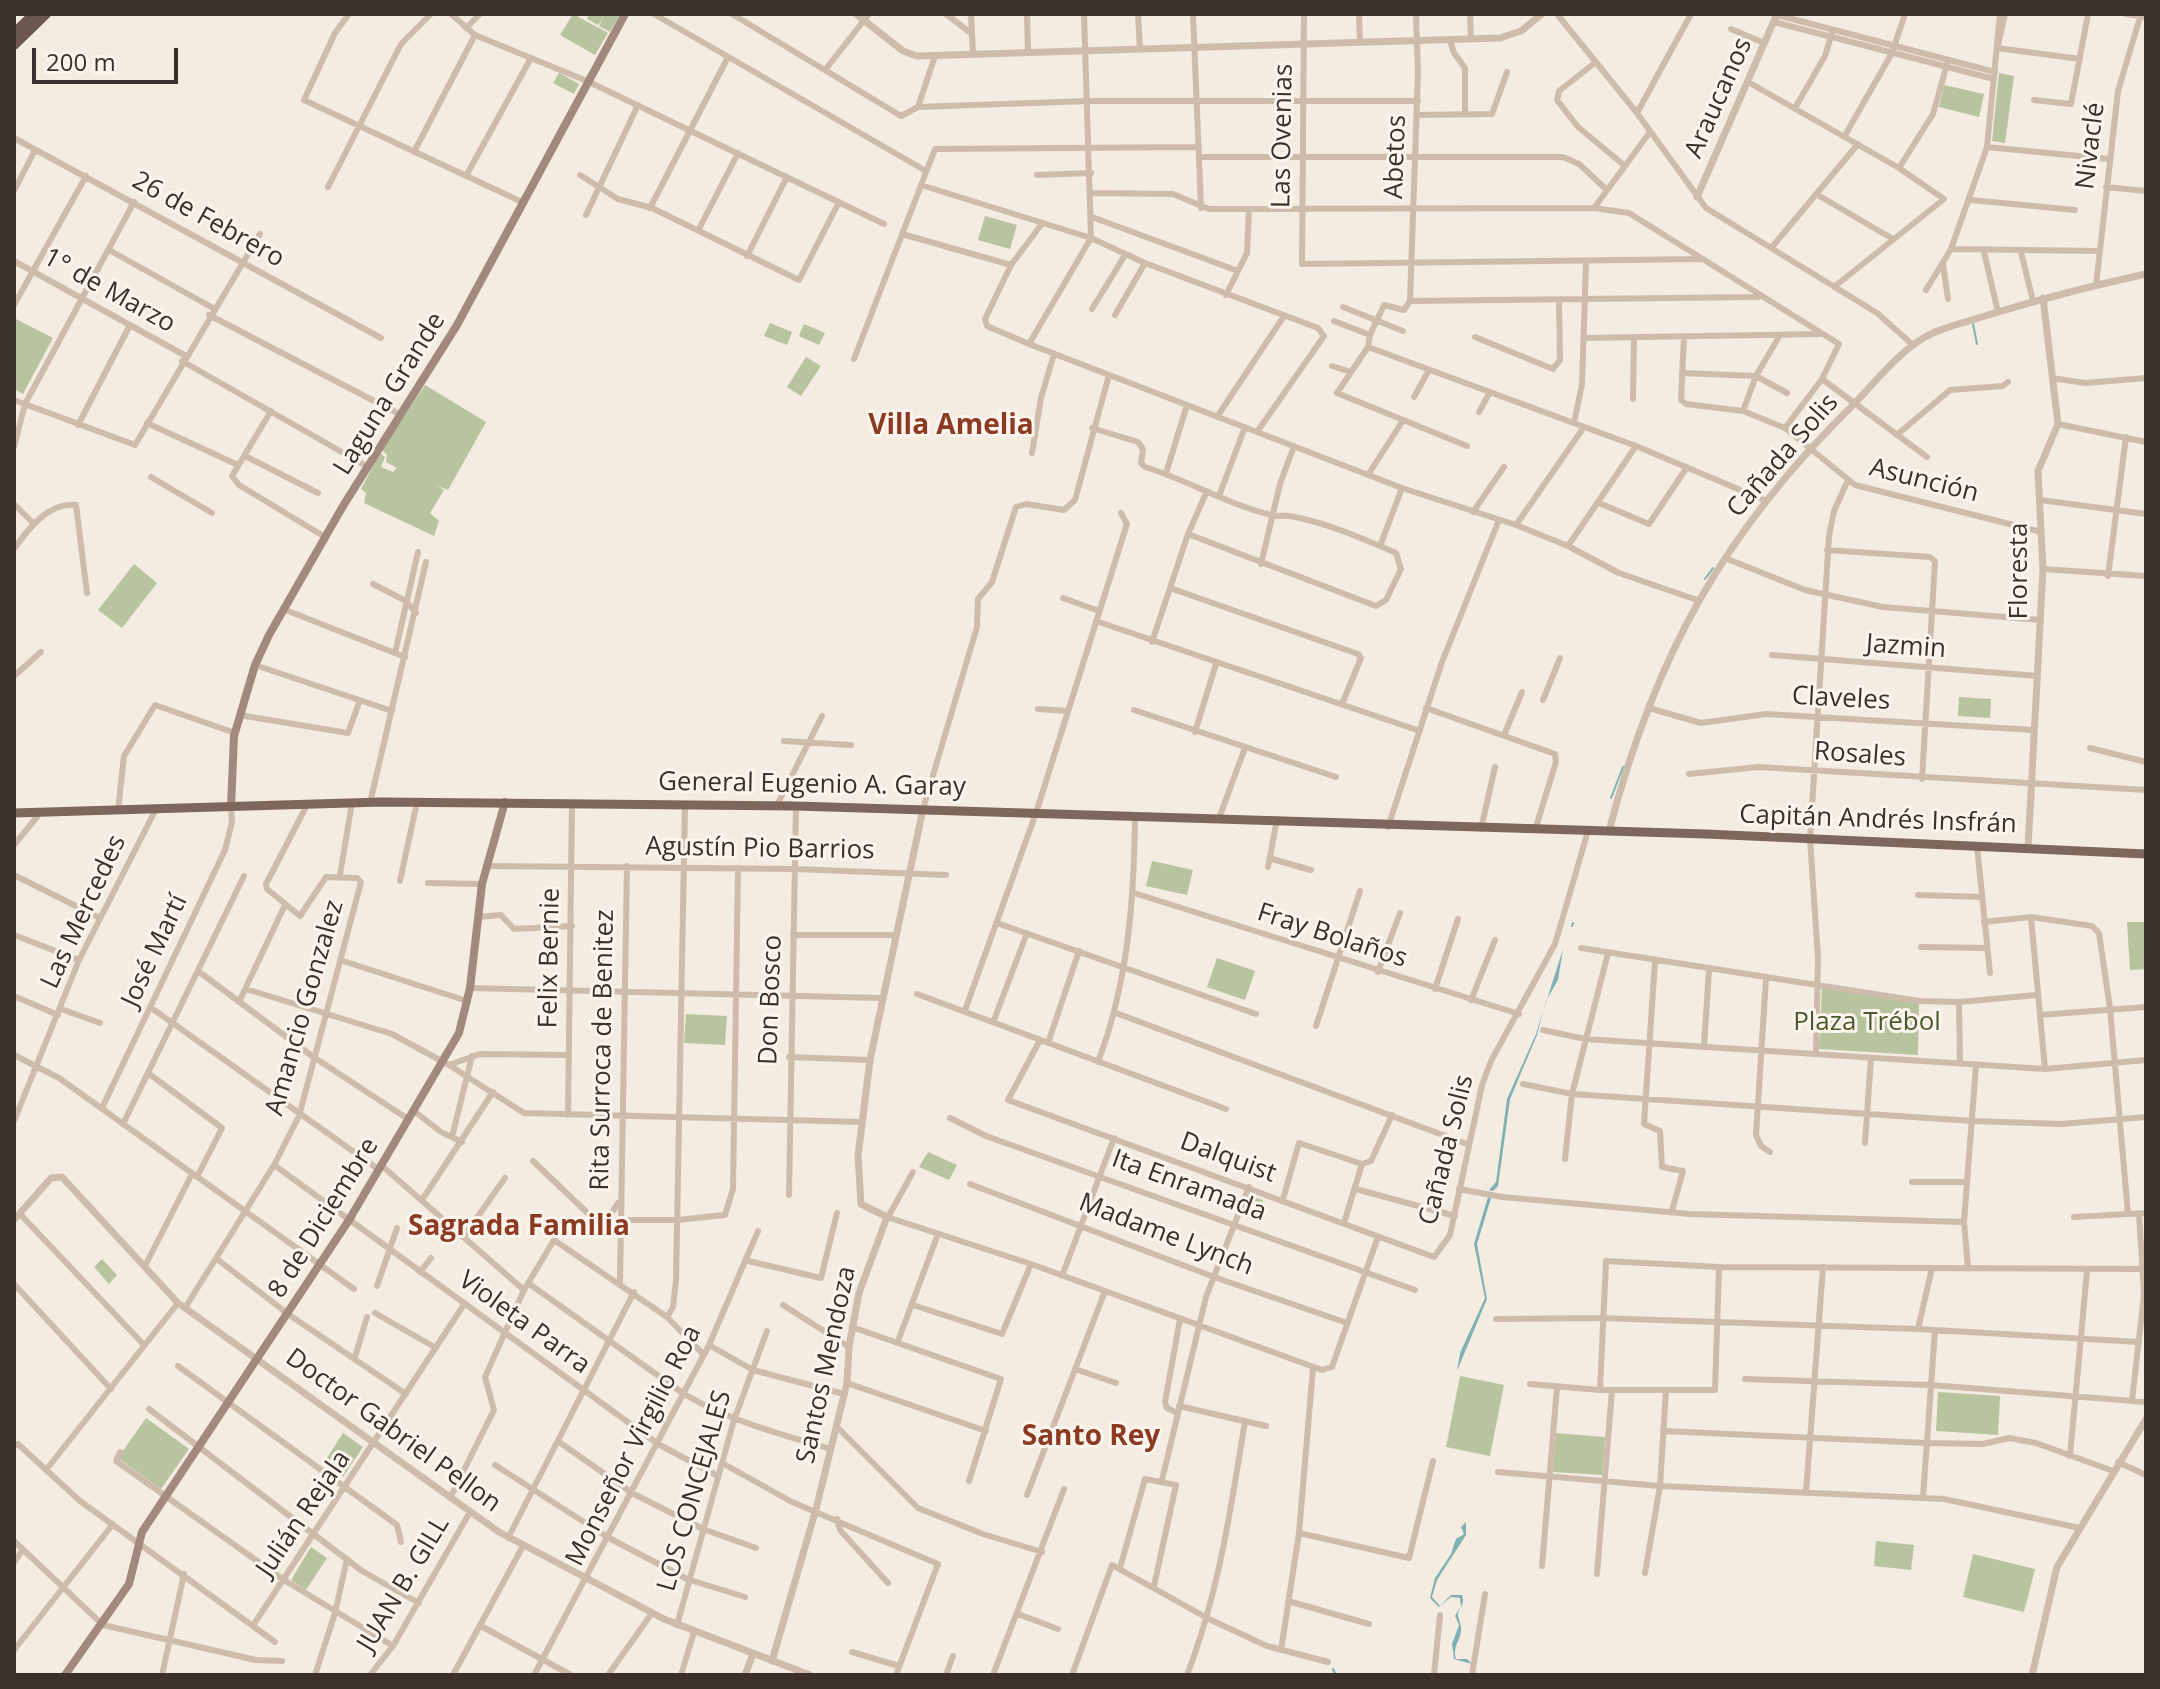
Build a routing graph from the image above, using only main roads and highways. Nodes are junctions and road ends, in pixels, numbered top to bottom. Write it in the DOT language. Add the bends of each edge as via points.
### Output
graph roads {
  1 [pos="34,14"];
  2 [pos="46,14"];
  3 [pos="625,14"];
  4 [pos="14,33"];
  5 [pos="14,45"];
  6 [pos="505,802"];
  7 [pos="231,807"];
  8 [pos="14,813"];
  9 [pos="1609,831"];
  10 [pos="2146,854"];
  11 [pos="65,1675"];
  1 -- 4 [label="highway"];
  2 -- 5 [label="highway"];
  3 -- 7 [label="main road, Laguna Grande" via="457,325 325,537 255,665 235,733"];
  6 -- 7 [label="main road, General Eugenio A. Garay"];
  6 -- 9 [label="main road, General Eugenio A. Garay" via="777,805"];
  6 -- 11 [label="main road, 8 de Diciembre" via="482,884 470,988 446,1064 142,1532 134,1573"];
  7 -- 8 [label="main road, General Eugenio A. Garay"];
  9 -- 10 [label="main road, Capitán Andrés Insfrán"];
}
